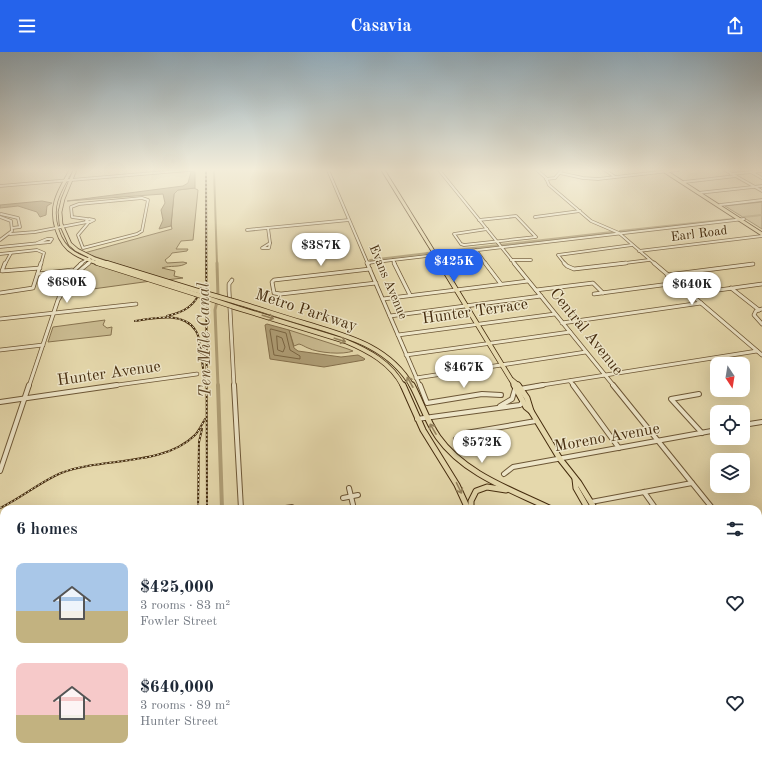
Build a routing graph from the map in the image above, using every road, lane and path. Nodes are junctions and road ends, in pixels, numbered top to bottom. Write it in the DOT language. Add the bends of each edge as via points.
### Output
graph roads {
  1 [pos="56,203"];
  2 [pos="62,203"];
  3 [pos="87,203"];
  4 [pos="147,203"];
  5 [pos="342,203"];
  6 [pos="403,203"];
  7 [pos="465,203"];
  8 [pos="571,203"];
  9 [pos="716,203"];
  10 [pos="730,203"];
  11 [pos="720,204"];
  12 [pos="580,211"];
  13 [pos="1,216"];
  14 [pos="535,217"];
  15 [pos="349,220"];
  16 [pos="479,220"];
  17 [pos="742,220"];
  18 [pos="87,221"];
  19 [pos="62,226"];
  20 [pos="56,227"];
  21 [pos="12,228"];
  22 [pos="268,228"];
  23 [pos="487,229"];
  24 [pos="247,230"];
  25 [pos="11,233"];
  26 [pos="619,234"];
  27 [pos="762,234"];
  28 [pos="0,240"];
  29 [pos="37,243"];
  30 [pos="270,243"];
  31 [pos="499,245"];
  32 [pos="632,245"];
  33 [pos="0,247"];
  34 [pos="476,250"];
  35 [pos="639,251"];
  36 [pos="11,253"];
  37 [pos="0,254"];
  38 [pos="435,255"];
  39 [pos="91,259"];
  40 [pos="393,260"];
  41 [pos="511,260"];
  42 [pos="531,260"];
  43 [pos="649,260"];
  44 [pos="367,263"];
  45 [pos="753,264"];
  46 [pos="40,268"];
  47 [pos="370,269"];
  48 [pos="73,270"];
  49 [pos="62,272"];
  50 [pos="38,275"];
  51 [pos="67,275"];
  52 [pos="667,275"];
  53 [pos="232,280"];
  54 [pos="528,281"];
  55 [pos="376,283"];
  56 [pos="677,283"];
  57 [pos="62,284"];
  58 [pos="501,284"];
  59 [pos="762,284"];
  60 [pos="65,287"];
  61 [pos="731,288"];
  62 [pos="456,290"];
  63 [pos="536,290"];
  64 [pos="195,292"];
  65 [pos="603,293"];
  66 [pos="0,294"];
  67 [pos="594,294"];
  68 [pos="689,294"];
  69 [pos="410,296"];
  70 [pos="540,296"];
  71 [pos="383,299"];
  72 [pos="58,300"];
  73 [pos="701,303"];
  74 [pos="136,304"];
  75 [pos="466,306"];
  76 [pos="761,309"];
  77 [pos="54,314"];
  78 [pos="555,314"];
  79 [pos="390,316"];
  80 [pos="0,319"];
  81 [pos="562,323"];
  82 [pos="477,324"];
  83 [pos="762,324"];
  84 [pos="570,332"];
  85 [pos="398,335"];
  86 [pos="490,344"];
  87 [pos="43,345"];
  88 [pos="0,350"];
  89 [pos="586,352"];
  90 [pos="760,353"];
  91 [pos="406,356"];
  92 [pos="503,365"];
  93 [pos="197,374"];
  94 [pos="605,375"];
  95 [pos="416,378"];
  96 [pos="570,381"];
  97 [pos="518,389"];
  98 [pos="699,394"];
  99 [pos="501,395"];
  100 [pos="25,398"];
  101 [pos="0,402"];
  102 [pos="525,402"];
  103 [pos="495,408"];
  104 [pos="427,418"];
  105 [pos="417,419"];
  106 [pos="536,421"];
  107 [pos="762,422"];
  108 [pos="750,425"];
  109 [pos="710,431"];
  110 [pos="702,433"];
  111 [pos="456,440"];
  112 [pos="658,441"];
  113 [pos="619,448"];
  114 [pos="560,459"];
  115 [pos="0,471"];
  116 [pos="504,474"];
  117 [pos="575,482"];
  118 [pos="692,483"];
  119 [pos="349,488"];
  120 [pos="644,492"];
  121 [pos="520,494"];
  122 [pos="358,495"];
  123 [pos="351,496"];
  124 [pos="343,498"];
  125 [pos="583,502"];
  126 [pos="591,502"];
  127 [pos="241,505"];
  128 [pos="353,505"];
  129 [pos="466,505"];
  130 [pos="471,505"];
  131 [pos="543,505"];
  132 [pos="582,505"];
  133 [pos="585,505"];
  134 [pos="593,505"];
  135 [pos="653,505"];
  136 [pos="710,505"];
  1 -- 20 [label="main road, Metro Parkway"];
  2 -- 19 [label="main road, Metro Parkway"];
  3 -- 18 [label="street" via="71,207 71,216"];
  4 -- 18 [label="street" via="142,231 83,248 78,235"];
  5 -- 15 [label="street, Evans Avenue"];
  6 -- 38 [label="main road"];
  7 -- 16 [label="street, Central Avenue"];
  8 -- 12 [label="street"];
  9 -- 17 [label="main road"];
  10 -- 11 [label="street"];
  11 -- 17 [label="main road"];
  12 -- 14 [label="street"];
  12 -- 26 [label="street" via="591,221"];
  13 -- 21 [label="street" via="11,220"];
  13 -- 21 [label="street" via="18,218 20,226"];
  15 -- 22 [label="street"];
  15 -- 44 [label="street, Evans Avenue"];
  16 -- 23 [label="street, Central Avenue"];
  16 -- 31 [label="street" via="516,216 536,237"];
  17 -- 26 [label="street"];
  17 -- 27 [label="main road"];
  18 -- 19 [label="street"];
  19 -- 20 [label="street"];
  19 -- 39 [label="main road, Metro Parkway" via="70,244"];
  20 -- 25 [label="street"];
  20 -- 39 [label="main road, Metro Parkway" via="65,246 73,253"];
  21 -- 25 [label="street"];
  22 -- 24 [label="street"];
  22 -- 30 [label="street"];
  23 -- 31 [label="street, Central Avenue"];
  23 -- 31 [label="street" via="454,234 464,246"];
  25 -- 28 [label="street"];
  26 -- 31 [label="street"];
  26 -- 32 [label="street"];
  27 -- 35 [label="street, Earl Road"];
  29 -- 29 [label="street" via="50,242 52,239 47,239"];
  29 -- 33 [label="street"];
  31 -- 34 [label="street"];
  31 -- 41 [label="street, Central Avenue"];
  32 -- 35 [label="street"];
  32 -- 43 [label="street" via="558,255 567,266 574,269"];
  34 -- 38 [label="street"];
  34 -- 58 [label="street"];
  35 -- 43 [label="street"];
  36 -- 37 [label="street"];
  36 -- 46 [label="street" via="37,250 43,252"];
  36 -- 46 [label="street" via="2,271"];
  38 -- 40 [label="street"];
  38 -- 62 [label="main road"];
  39 -- 48 [label="street"];
  39 -- 60 [label="street" via="75,273"];
  39 -- 64 [label="main road, Metro Parkway" via="171,287"];
  39 -- 64 [label="main road, Metro Parkway" via="181,285"];
  40 -- 44 [label="street"];
  40 -- 69 [label="street"];
  41 -- 42 [label="street"];
  41 -- 54 [label="street, Central Avenue"];
  43 -- 52 [label="street"];
  44 -- 47 [label="street, Evans Avenue"];
  45 -- 52 [label="street"];
  46 -- 50 [label="street"];
  47 -- 55 [label="street, Evans Avenue"];
  47 -- 55 [label="street" via="274,280 272,285 276,294"];
  48 -- 49 [label="street"];
  48 -- 51 [label="street"];
  49 -- 50 [label="street"];
  49 -- 51 [label="street"];
  50 -- 66 [label="street" via="32,289"];
  51 -- 57 [label="street"];
  52 -- 56 [label="street"];
  53 -- 127 [label="street" via="229,290"];
  54 -- 58 [label="street"];
  54 -- 63 [label="street, Central Avenue"];
  55 -- 71 [label="street, Evans Avenue"];
  56 -- 65 [label="street"];
  56 -- 68 [label="street"];
  57 -- 60 [label="street"];
  57 -- 72 [label="street"];
  58 -- 62 [label="street"];
  59 -- 61 [label="street"];
  60 -- 72 [label="street"];
  61 -- 68 [label="street"];
  61 -- 76 [label="street"];
  62 -- 69 [label="street"];
  62 -- 75 [label="main road"];
  63 -- 65 [label="street" via="593,283"];
  63 -- 70 [label="street, Central Avenue"];
  104 -- 64 [label="main road, Metro Parkway, one-way, bridge" via="408,378 395,362 376,349 353,339 233,301"];
  64 -- 105 [label="main road, Metro Parkway, one-way, bridge" via="234,307 345,341 374,355 397,375"];
  65 -- 67 [label="street"];
  68 -- 73 [label="street"];
  69 -- 71 [label="street"];
  70 -- 75 [label="street"];
  70 -- 78 [label="street, Central Avenue"];
  71 -- 79 [label="street, Evans Avenue"];
  72 -- 77 [label="street"];
  73 -- 81 [label="street"];
  73 -- 90 [label="street"];
  74 -- 77 [label="street"];
  75 -- 79 [label="street"];
  75 -- 82 [label="main road"];
  76 -- 83 [label="street" via="755,312 754,316"];
  77 -- 80 [label="street"];
  77 -- 87 [label="street"];
  78 -- 81 [label="street, Central Avenue"];
  78 -- 82 [label="street, Hunter Terrace"];
  79 -- 85 [label="street, Evans Avenue"];
  81 -- 84 [label="street, Central Avenue"];
  82 -- 85 [label="street, Hunter Terrace"];
  82 -- 86 [label="main road"];
  84 -- 86 [label="street"];
  84 -- 89 [label="street, Central Avenue"];
  85 -- 91 [label="street, Evans Avenue"];
  86 -- 91 [label="street"];
  86 -- 92 [label="main road"];
  87 -- 88 [label="street"];
  87 -- 100 [label="street"];
  89 -- 92 [label="street"];
  89 -- 94 [label="street, Central Avenue"];
  90 -- 94 [label="street"];
  91 -- 95 [label="street, Evans Avenue"];
  92 -- 95 [label="street"];
  92 -- 97 [label="main road" via="512,384"];
  93 -- 100 [label="street, Hunter Avenue"];
  94 -- 96 [label="street"];
  94 -- 112 [label="street, Central Avenue"];
  95 -- 99 [label="street, Evans Avenue" via="427,403 482,394"];
  96 -- 97 [label="street"];
  96 -- 113 [label="street"];
  97 -- 102 [label="main road"];
  97 -- 103 [label="street" via="512,399"];
  98 -- 110 [label="street" via="670,398"];
  100 -- 101 [label="street, Hunter Avenue"];
  100 -- 115 [label="street"];
  102 -- 103 [label="street"];
  102 -- 106 [label="main road"];
  103 -- 104 [label="street"];
  104 -- 105 [label="street"];
  121 -- 104 [label="main road, Metro Parkway, one-way" via="484,476 458,458 440,440"];
  105 -- 129 [label="main road, one-way"];
  106 -- 111 [label="street" via="466,433"];
  106 -- 114 [label="main road"];
  107 -- 108 [label="street"];
  109 -- 110 [label="street, Moreno Avenue"];
  110 -- 112 [label="street, Moreno Avenue"];
  112 -- 113 [label="street, Moreno Avenue"];
  112 -- 118 [label="street, Central Avenue"];
  113 -- 114 [label="street, Moreno Avenue"];
  114 -- 116 [label="street, Moreno Avenue" via="513,467"];
  114 -- 117 [label="main road"];
  117 -- 125 [label="main road"];
  117 -- 126 [label="main road" via="579,482"];
  118 -- 120 [label="street"];
  118 -- 136 [label="street, Central Avenue"];
  119 -- 123 [label="street"];
  120 -- 126 [label="street"];
  120 -- 135 [label="street"];
  121 -- 130 [label="main road" via="495,487 483,488 472,496"];
  121 -- 131 [label="main road, Metro Parkway"];
  122 -- 123 [label="street"];
  123 -- 124 [label="street"];
  123 -- 128 [label="street"];
  125 -- 132 [label="main road"];
  125 -- 133 [label="main road"];
  126 -- 134 [label="main road"];
}
